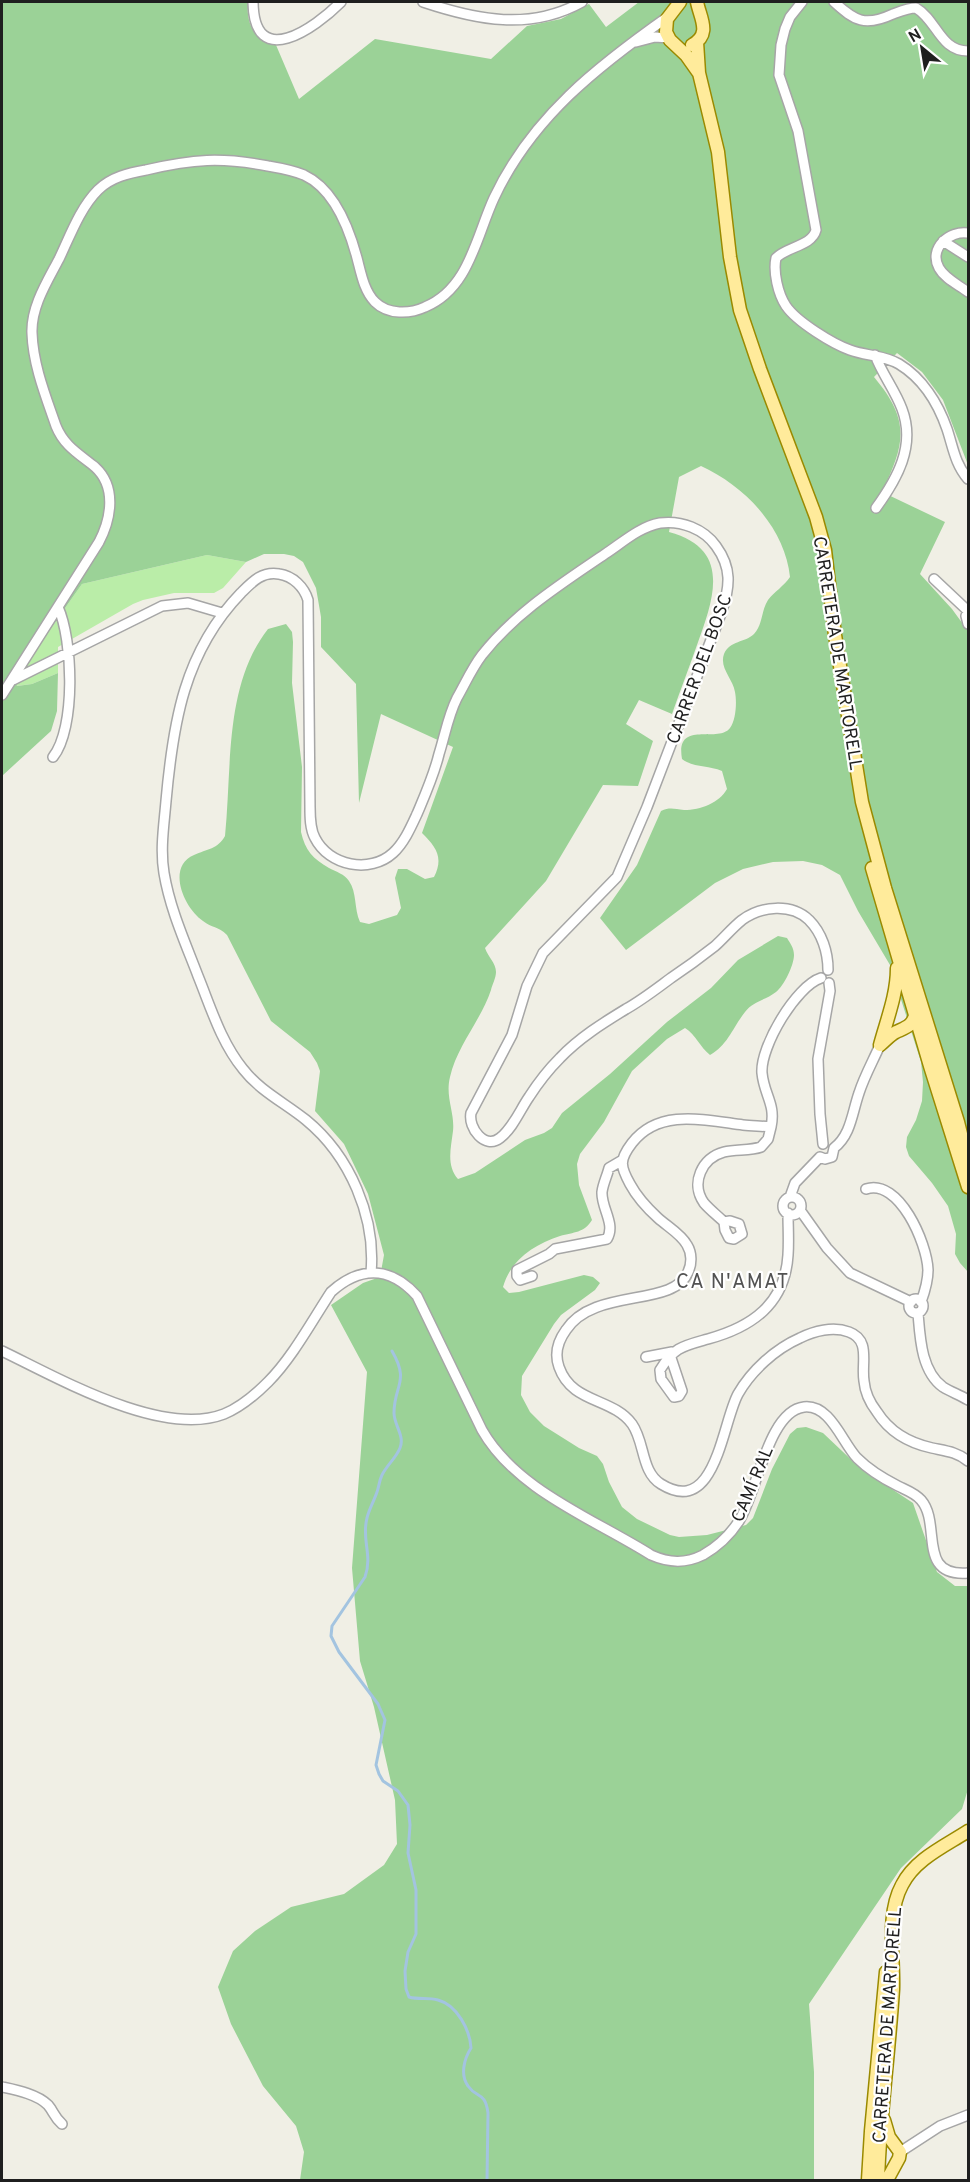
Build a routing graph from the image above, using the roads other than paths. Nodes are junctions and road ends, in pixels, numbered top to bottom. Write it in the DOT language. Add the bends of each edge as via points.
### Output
graph roads {
  1 [pos="253,2"];
  2 [pos="341,2"];
  3 [pos="423,2"];
  4 [pos="582,2"];
  5 [pos="802,2"];
  6 [pos="834,2"];
  7 [pos="698,8"];
  8 [pos="675,9"];
  9 [pos="673,41"];
  10 [pos="697,42"];
  11 [pos="625,46"];
  12 [pos="969,51"];
  13 [pos="699,73"];
  14 [pos="969,233"];
  15 [pos="943,241"];
  16 [pos="969,257"];
  17 [pos="969,292"];
  18 [pos="874,356"];
  19 [pos="969,479"];
  20 [pos="876,508"];
  21 [pos="934,579"];
  22 [pos="58,607"];
  23 [pos="968,611"];
  24 [pos="222,613"];
  25 [pos="969,624"];
  26 [pos="69,653"];
  27 [pos="11,681"];
  28 [pos="2,695"];
  29 [pos="54,757"];
  30 [pos="862,802"];
  31 [pos="896,954"];
  32 [pos="825,981"];
  33 [pos="916,984"];
  34 [pos="915,1013"];
  35 [pos="889,1014"];
  36 [pos="902,1030"];
  37 [pos="932,1036"];
  38 [pos="880,1045"];
  39 [pos="930,1066"];
  40 [pos="771,1127"];
  41 [pos="824,1143"];
  42 [pos="834,1148"];
  43 [pos="820,1157"];
  44 [pos="621,1161"];
  45 [pos="969,1162"];
  46 [pos="969,1187"];
  47 [pos="866,1189"];
  48 [pos="790,1197"];
  49 [pos="800,1210"];
  50 [pos="788,1213"];
  51 [pos="724,1222"];
  52 [pos="371,1273"];
  53 [pos="532,1276"];
  54 [pos="916,1302"];
  55 [pos="2,1351"];
  56 [pos="646,1357"];
  57 [pos="969,1400"];
  58 [pos="969,1461"];
  59 [pos="969,1573"];
  60 [pos="969,1831"];
  61 [pos="891,1932"];
  62 [pos="2,2087"];
  63 [pos="882,2111"];
  64 [pos="969,2115"];
  65 [pos="62,2124"];
  66 [pos="871,2131"];
  67 [pos="896,2153"];
  68 [pos="878,2155"];
  69 [pos="870,2181"];
  70 [pos="878,2181"];
  71 [pos="887,2181"];
  1 -- 2 [label="street" via="257,27 280,39 315,26"];
  3 -- 4 [label="street" via="488,20 518,21 554,14"];
  5 -- 18 [label="street" via="785,29 779,75 798,131 816,230 811,239 776,258 777,280 785,305 797,317 850,350"];
  6 -- 12 [label="street" via="863,22 916,8 952,48"];
  7 -- 8 [label="main road, CARRETERA DE MARTORELL"];
  7 -- 10 [label="main road, CARRETERA DE MARTORELL" via="704,30"];
  8 -- 9 [label="main road" via="666,28"];
  8 -- 11 [label="street"];
  9 -- 10 [label="main road" via="686,46"];
  9 -- 11 [label="street" via="643,39"];
  9 -- 13 [label="main road, CARRETERA DE MARTORELL"];
  10 -- 13 [label="main road, CARRETERA DE MARTORELL"];
  11 -- 22 [label="street" via="539,125 495,198 452,290 434,303 412,311 391,311 375,302 336,207 323,189 305,176 285,169 211,159 124,174 99,188 87,202 43,290 32,332 44,391 59,435 100,473 109,497 106,528"];
  13 -- 30 [label="main road, CARRETERA DE MARTORELL" via="718,152 740,310 825,550"];
  14 -- 15 [label="street" via="955,234"];
  15 -- 16 [label="street"];
  15 -- 17 [label="street" via="936,257 940,270"];
  18 -- 19 [label="street" via="897,363 927,389 941,413 960,468"];
  18 -- 20 [label="street" via="902,409 907,437 899,471"];
  21 -- 23 [label="street"];
  22 -- 26 [label="street"];
  22 -- 27 [label="street"];
  23 -- 25 [label="street"];
  24 -- 26 [label="street" via="188,603 169,604"];
  24 -- 32 [label="street, CARRER DEL BOSC" via="249,584 266,574 288,577 306,595 313,833 331,856 345,863 367,865 393,853 402,842 422,801 452,710 481,656 525,611 638,531 675,522 694,528 707,536 726,564 729,590 722,610 617,877 543,953 527,986 512,1035 473,1105 470,1118 477,1134 488,1142 500,1139 561,1057 593,1030 697,961 749,916 781,908 802,915 813,925 826,951 828,970 822,973"];
  24 -- 52 [label="street" via="191,670 176,724 161,856 169,900 232,1054 258,1085 309,1122 352,1179 371,1238"];
  26 -- 27 [label="street"];
  26 -- 29 [label="street" via="67,723"];
  27 -- 28 [label="street"];
  30 -- 31 [label="main road" via="863,826 878,895"];
  30 -- 33 [label="main road, CARRETERA DE MARTORELL"];
  31 -- 34 [label="main road"];
  31 -- 35 [label="main road" via="897,988"];
  32 -- 40 [label="street" via="807,986 794,1001 764,1054 762,1075 772,1107"];
  32 -- 41 [label="street" via="830,992 818,1059"];
  33 -- 34 [label="main road"];
  33 -- 37 [label="main road, CARRETERA DE MARTORELL"];
  34 -- 35 [label="main road" via="901,1005"];
  34 -- 36 [label="main road" via="913,1023"];
  34 -- 37 [label="main road"];
  34 -- 39 [label="main road"];
  35 -- 36 [label="main road" via="890,1026"];
  35 -- 38 [label="main road"];
  36 -- 38 [label="main road"];
  36 -- 39 [label="main road" via="915,1036"];
  37 -- 45 [label="main road, CARRETERA DE MARTORELL"];
  38 -- 42 [label="street" via="848,1131"];
  39 -- 46 [label="main road"];
  40 -- 44 [label="street" via="693,1118 671,1120 637,1137"];
  40 -- 51 [label="street" via="761,1147 719,1154 701,1170 700,1194"];
  41 -- 42 [label="street"];
  41 -- 43 [label="street" via="818,1149"];
  42 -- 43 [label="street" via="831,1158"];
  43 -- 48 [label="street" via="795,1184"];
  44 -- 53 [label="street" via="609,1168 602,1194 611,1233 607,1239 555,1249 517,1270 520,1280"];
  44 -- 58 [label="street" via="638,1196 688,1247 688,1272 676,1287 587,1310 567,1327 557,1357 562,1376 576,1392 614,1409 631,1423 655,1480 682,1491 702,1482 712,1470 734,1402 744,1384 768,1358 789,1344 808,1334 831,1329 856,1335 863,1345 864,1384 884,1423 917,1444 947,1450"];
  47 -- 54 [label="street" via="885,1191 903,1206 923,1244 927,1281"];
  48 -- 49 [label="street" via="800,1201"];
  48 -- 50 [label="street" via="783,1205"];
  49 -- 50 [label="street"];
  49 -- 54 [label="street" via="850,1273"];
  50 -- 56 [label="street" via="788,1257 782,1285 767,1310 728,1332 671,1354"];
  52 -- 55 [label="street" via="352,1277 331,1293 270,1380 247,1400 214,1417 186,1420 143,1411 84,1391"];
  52 -- 59 [label="street, CAMÍ RAL" via="403,1282 417,1296 482,1430 507,1462 539,1489 664,1561 686,1562 707,1552 730,1533 752,1496 781,1420 795,1409 811,1407 831,1422 859,1460 886,1480 920,1497 928,1511 934,1556 946,1570"];
  54 -- 57 [label="street" via="909,1305 910,1311 918,1313 929,1370 942,1386"];
  60 -- 61 [label="main road, CARRETERA DE MARTORELL" via="909,1873 897,1897"];
  61 -- 63 [label="main road, CARRETERA DE MARTORELL" via="892,1990"];
  61 -- 66 [label="main road"];
  62 -- 65 [label="street" via="44,2102"];
  63 -- 67 [label="main road"];
  63 -- 68 [label="main road, CARRETERA DE MARTORELL"];
  64 -- 67 [label="street" via="940,2126"];
  66 -- 68 [label="main road"];
  66 -- 69 [label="main road"];
  67 -- 68 [label="main road" via="884,2147"];
  67 -- 68 [label="main road" via="886,2166"];
  67 -- 71 [label="main road"];
  68 -- 69 [label="main road"];
  68 -- 70 [label="main road, CARRETERA DE MARTORELL"];
}
